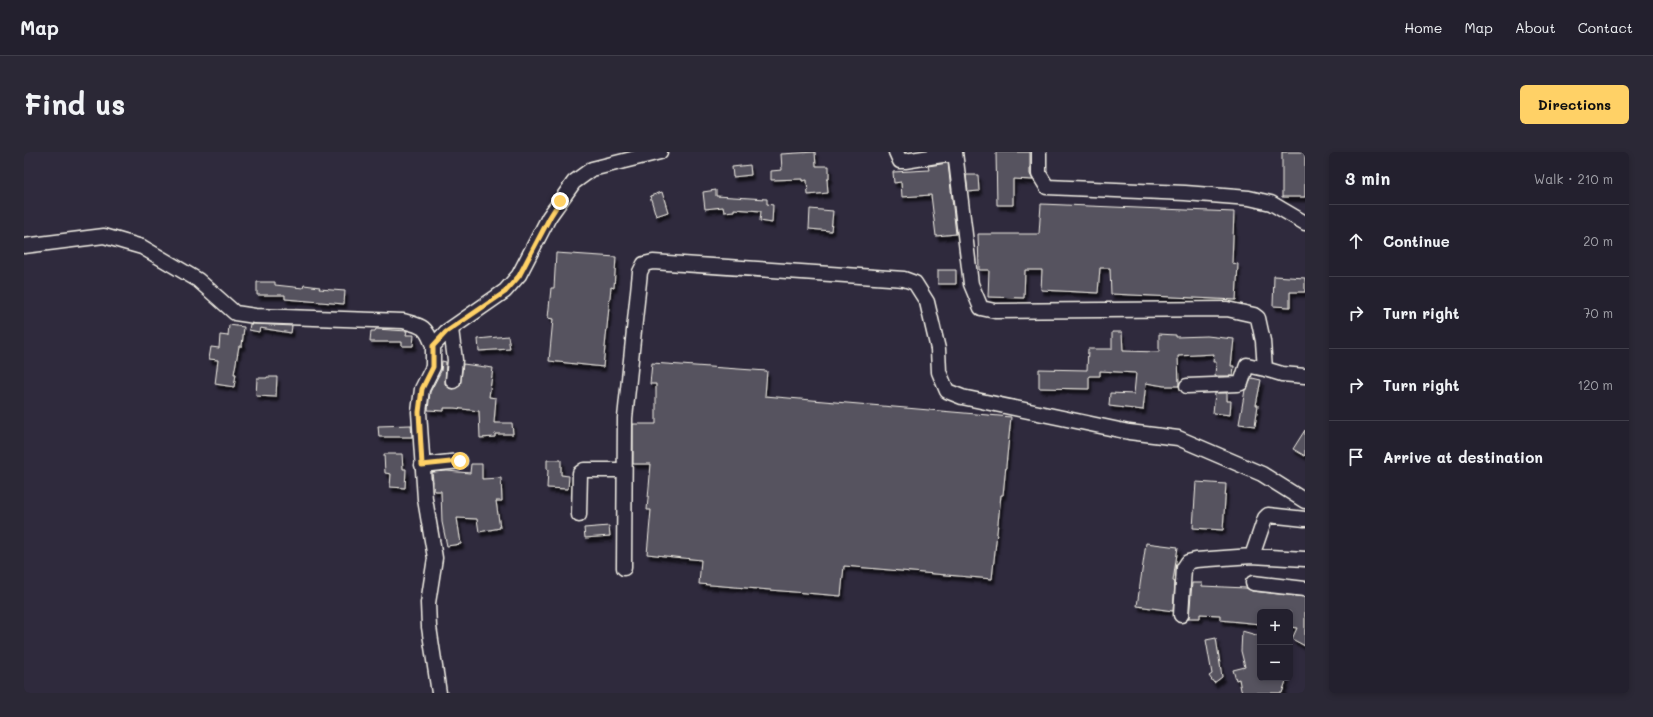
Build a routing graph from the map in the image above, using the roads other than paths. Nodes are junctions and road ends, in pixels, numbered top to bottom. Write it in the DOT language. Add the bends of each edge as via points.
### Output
graph roads {
  1 [pos="660,152"];
  2 [pos="896,152"];
  3 [pos="955,152"];
  4 [pos="1039,152"];
  5 [pos="1305,223"];
  6 [pos="24,246"];
  7 [pos="451,329"];
  8 [pos="433,346"];
  9 [pos="1266,369"];
  10 [pos="1305,376"];
  11 [pos="453,381"];
  12 [pos="1187,386"];
  13 [pos="460,461"];
  14 [pos="422,465"];
  15 [pos="623,470"];
  16 [pos="1305,501"];
  17 [pos="579,514"];
  18 [pos="1305,519"];
  19 [pos="1252,556"];
  20 [pos="1305,559"];
  21 [pos="624,568"];
  22 [pos="1253,583"];
  23 [pos="1305,589"];
  24 [pos="1181,614"];
  25 [pos="439,693"];
  1 -- 7 [label="street" via="592,169 574,182 550,217 519,276 505,292"];
  2 -- 3 [label="street" via="900,161 905,162"];
  3 -- 9 [label="street" via="971,284 980,308 995,311 1227,309 1258,318"];
  4 -- 5 [label="street" via="1039,174 1047,187 1249,198 1271,203"];
  6 -- 8 [label="street" via="104,236 142,247 198,280 235,313 262,317 403,321 423,326 429,333"];
  7 -- 8 [label="street"];
  7 -- 11 [label="street" via="455,360"];
  8 -- 14 [label="street" via="433,367 422,389 419,412"];
  9 -- 10 [label="street" via="1282,374"];
  9 -- 12 [label="street" via="1247,365 1238,384"];
  13 -- 14 [label="street"];
  14 -- 25 [label="street" via="435,558 428,603"];
  15 -- 16 [label="street" via="624,418 640,272 644,264 653,262 904,279 915,283 927,302 938,349 939,372 947,391 962,397 1128,432 1178,438 1262,474"];
  15 -- 17 [label="street" via="584,470 580,473"];
  15 -- 21 [label="street"];
  18 -- 19 [label="street" via="1268,515"];
  19 -- 20 [label="street"];
  19 -- 24 [label="street" via="1188,562 1184,568"];
  22 -- 23 [label="street"];
}
